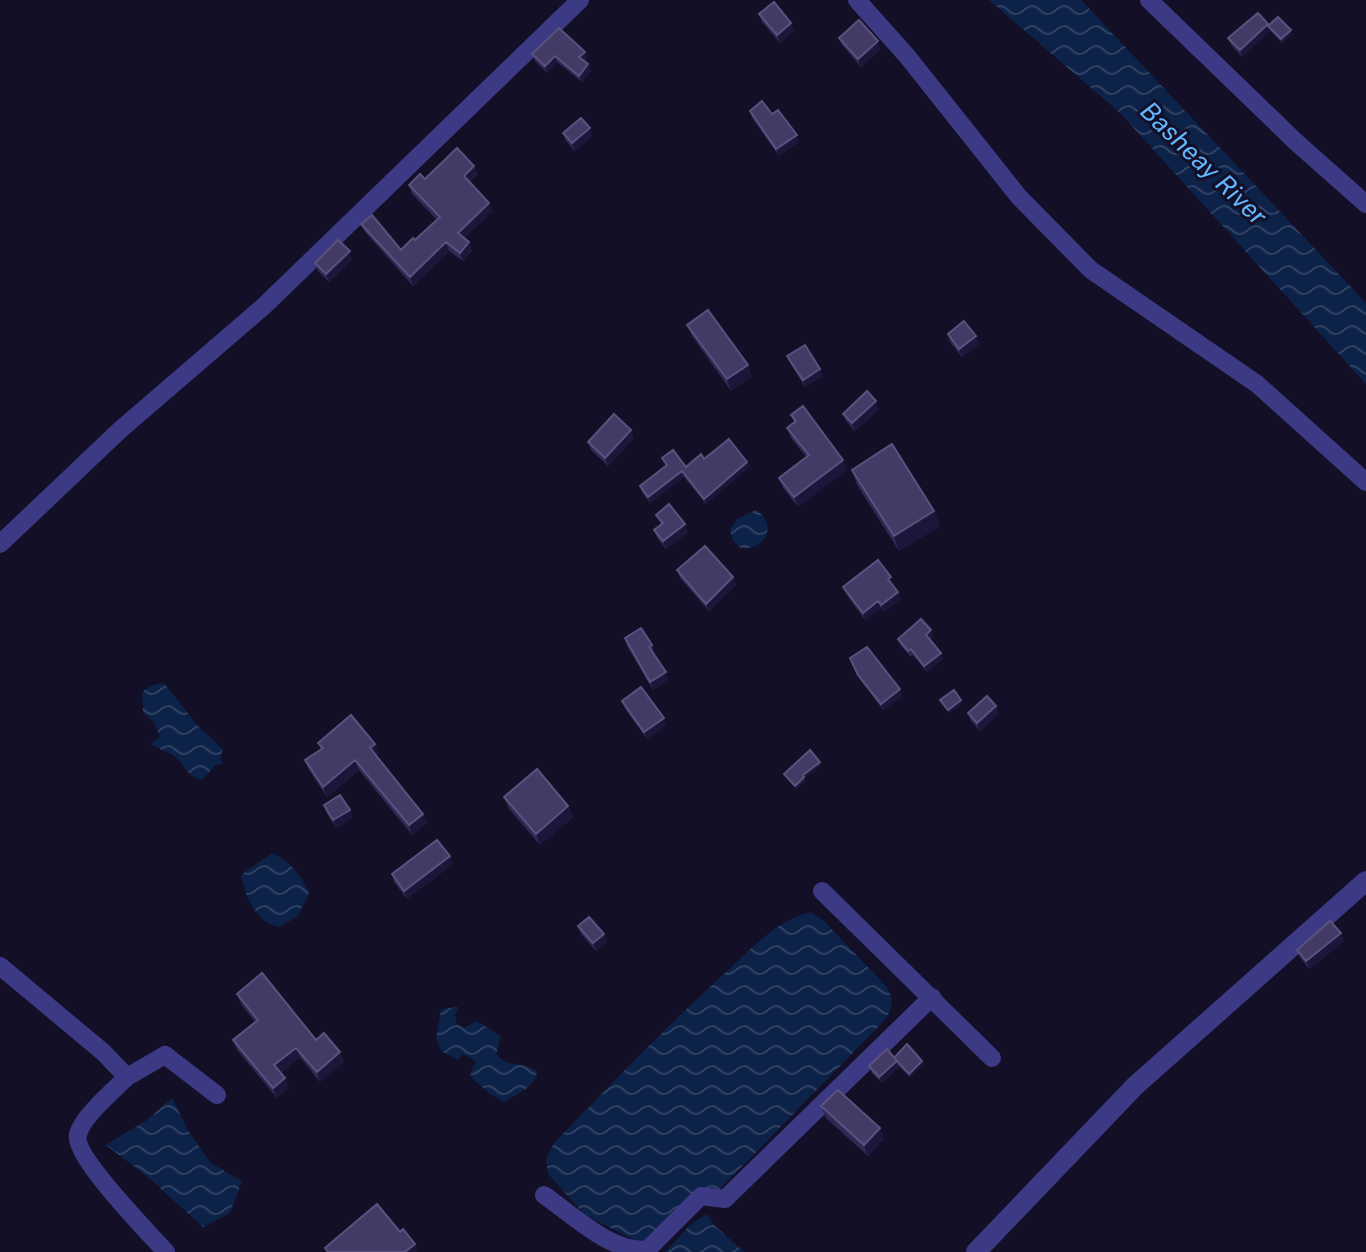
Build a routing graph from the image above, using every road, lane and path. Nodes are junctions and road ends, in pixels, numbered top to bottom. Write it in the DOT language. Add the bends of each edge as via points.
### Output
graph roads {
  1 [pos="580,0"];
  2 [pos="857,0"];
  3 [pos="1149,0"];
  4 [pos="1366,204"];
  5 [pos="1366,482"];
  6 [pos="0,544"];
  7 [pos="1366,881"];
  8 [pos="822,891"];
  9 [pos="0,966"];
  10 [pos="932,997"];
  11 [pos="992,1058"];
  12 [pos="127,1077"];
  13 [pos="217,1095"];
  14 [pos="544,1195"];
  15 [pos="166,1252"];
  16 [pos="976,1252"];
  1 -- 6 [label="street" via="264,306 120,430"];
  2 -- 5 [label="street" via="1019,197 1091,270 1257,384"];
  3 -- 4 [label="street"];
  7 -- 16 [label="street" via="1135,1086"];
  8 -- 10 [label="street"];
  9 -- 12 [label="street"];
  10 -- 11 [label="street"];
  10 -- 14 [label="street" via="725,1199 701,1196 647,1250 635,1251 609,1240"];
  12 -- 13 [label="street" via="165,1055"];
  12 -- 15 [label="street" via="84,1122 78,1148"];
}
